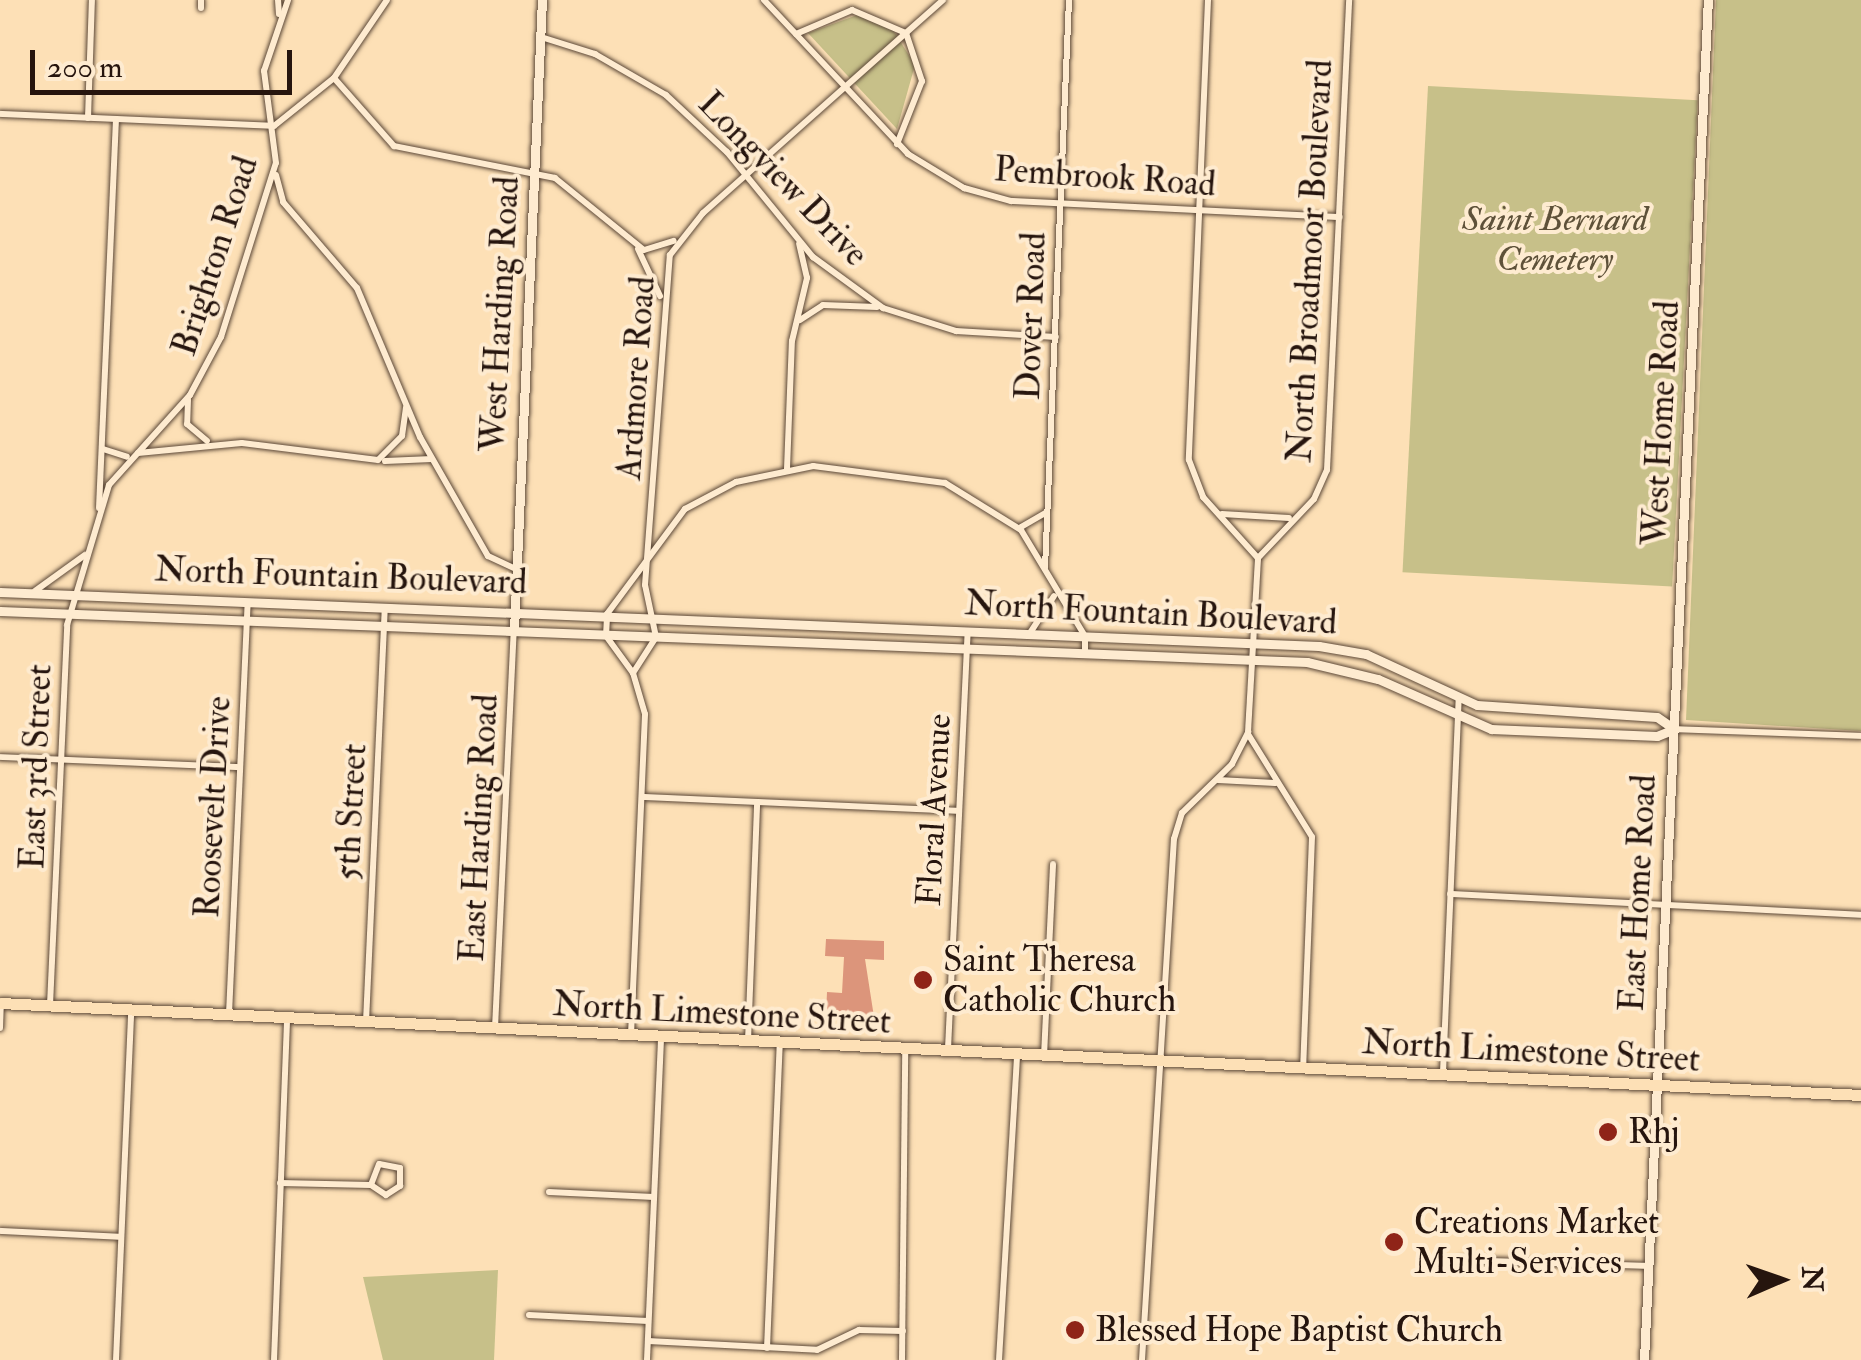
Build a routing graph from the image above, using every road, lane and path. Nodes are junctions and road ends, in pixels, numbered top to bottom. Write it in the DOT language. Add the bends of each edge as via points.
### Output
graph roads {
  1 [pos="92,0"];
  2 [pos="278,0"];
  3 [pos="288,0"];
  4 [pos="387,0"];
  5 [pos="542,0"];
  6 [pos="764,0"];
  7 [pos="943,0"];
  8 [pos="1069,0"];
  9 [pos="1208,0"];
  10 [pos="1348,0"];
  11 [pos="1708,0"];
  12 [pos="280,15"];
  13 [pos="906,33"];
  14 [pos="796,34"];
  15 [pos="540,37"];
  16 [pos="334,78"];
  17 [pos="844,88"];
  18 [pos="0,114"];
  19 [pos="88,118"];
  20 [pos="116,119"];
  21 [pos="274,126"];
  22 [pos="897,144"];
  23 [pos="276,163"];
  24 [pos="534,173"];
  25 [pos="746,175"];
  26 [pos="1060,204"];
  27 [pos="1199,210"];
  28 [pos="1340,217"];
  29 [pos="679,237"];
  30 [pos="796,238"];
  31 [pos="634,244"];
  32 [pos="662,304"];
  33 [pos="883,308"];
  34 [pos="797,324"];
  35 [pos="1056,337"];
  36 [pos="190,395"];
  37 [pos="404,396"];
  38 [pos="101,441"];
  39 [pos="213,443"];
  40 [pos="134,454"];
  41 [pos="433,459"];
  42 [pos="378,460"];
  43 [pos="787,469"];
  44 [pos="1047,509"];
  45 [pos="1221,514"];
  46 [pos="1290,518"];
  47 [pos="98,520"];
  48 [pos="1015,524"];
  49 [pos="88,550"];
  50 [pos="1258,558"];
  51 [pos="648,559"];
  52 [pos="516,569"];
  53 [pos="1045,574"];
  54 [pos="0,592"];
  55 [pos="31,593"];
  56 [pos="78,594"];
  57 [pos="1054,595"];
  58 [pos="248,600"];
  59 [pos="386,605"];
  60 [pos="0,610"];
  61 [pos="70,610"];
  62 [pos="514,610"];
  63 [pos="608,614"];
  64 [pos="657,616"];
  65 [pos="247,618"];
  66 [pos="384,623"];
  67 [pos="514,630"];
  68 [pos="968,630"];
  69 [pos="1030,634"];
  70 [pos="606,636"];
  71 [pos="656,636"];
  72 [pos="1085,636"];
  73 [pos="1252,642"];
  74 [pos="966,652"];
  75 [pos="1085,655"];
  76 [pos="1251,661"];
  77 [pos="633,673"];
  78 [pos="1459,699"];
  79 [pos="1457,720"];
  80 [pos="1674,729"];
  81 [pos="1248,732"];
  82 [pos="1861,736"];
  83 [pos="0,757"];
  84 [pos="60,760"];
  85 [pos="239,767"];
  86 [pos="1217,780"];
  87 [pos="1275,784"];
  88 [pos="642,797"];
  89 [pos="757,802"];
  90 [pos="959,811"];
  91 [pos="1053,864"];
  92 [pos="1450,894"];
  93 [pos="1665,905"];
  94 [pos="1861,915"];
  95 [pos="0,1002"];
  96 [pos="50,1005"];
  97 [pos="131,1010"];
  98 [pos="229,1015"];
  99 [pos="288,1018"];
  100 [pos="366,1022"];
  101 [pos="0,1028"];
  102 [pos="494,1029"];
  103 [pos="631,1036"];
  104 [pos="661,1038"];
  105 [pos="748,1042"];
  106 [pos="780,1044"];
  107 [pos="905,1049"];
  108 [pos="948,1052"];
  109 [pos="1016,1054"];
  110 [pos="1044,1056"];
  111 [pos="1163,1062"];
  112 [pos="1303,1068"];
  113 [pos="1442,1075"];
  114 [pos="1656,1085"];
  115 [pos="1861,1095"];
  116 [pos="280,1184"];
  117 [pos="370,1185"];
  118 [pos="550,1192"];
  119 [pos="654,1197"];
  120 [pos="0,1231"];
  121 [pos="121,1237"];
  122 [pos="1460,1260"];
  123 [pos="1648,1266"];
  124 [pos="529,1315"];
  125 [pos="648,1322"];
  126 [pos="903,1331"];
  127 [pos="648,1341"];
  128 [pos="767,1348"];
  129 [pos="1644,1357"];
  130 [pos="116,1360"];
  131 [pos="274,1360"];
  132 [pos="647,1360"];
  133 [pos="902,1360"];
  134 [pos="999,1360"];
  135 [pos="1142,1360"];
  1 -- 19 [label="street"];
  2 -- 12 [label="street"];
  3 -- 12 [label="street"];
  4 -- 16 [label="street, Brighton Road"];
  5 -- 15 [label="street, West Harding Road"];
  6 -- 14 [label="street, Pembrook Road"];
  7 -- 13 [label="street, Ardmore Road"];
  8 -- 26 [label="street, Dover Road"];
  9 -- 27 [label="street"];
  10 -- 28 [label="street, North Broadmoor Boulevard"];
  11 -- 80 [label="street, West Home Road"];
  12 -- 21 [label="street" via="264,71"];
  13 -- 14 [label="street" via="852,10"];
  13 -- 17 [label="street, Ardmore Road"];
  13 -- 22 [label="street" via="922,81"];
  14 -- 17 [label="street, Pembrook Road"];
  15 -- 24 [label="street, West Harding Road"];
  15 -- 25 [label="street, Longview Drive" via="644,80"];
  16 -- 21 [label="street, Brighton Road"];
  16 -- 24 [label="street" via="394,146"];
  17 -- 22 [label="street, Pembrook Road"];
  17 -- 25 [label="street, Ardmore Road"];
  18 -- 19 [label="street"];
  19 -- 20 [label="street"];
  20 -- 21 [label="street"];
  20 -- 38 [label="street"];
  21 -- 23 [label="street, Brighton Road"];
  22 -- 26 [label="street, Pembrook Road" via="964,188"];
  23 -- 36 [label="street, Brighton Road" via="220,337"];
  23 -- 37 [label="street" via="278,193 357,288"];
  24 -- 31 [label="street" via="564,183"];
  24 -- 52 [label="street, West Harding Road"];
  25 -- 29 [label="street, Ardmore Road"];
  25 -- 30 [label="street, Longview Drive"];
  26 -- 27 [label="street, Pembrook Road"];
  26 -- 35 [label="street, Dover Road"];
  27 -- 28 [label="street, Pembrook Road"];
  27 -- 45 [label="street" via="1188,460"];
  28 -- 46 [label="street, North Broadmoor Boulevard" via="1327,470"];
  29 -- 31 [label="street" via="658,251"];
  29 -- 32 [label="street, Ardmore Road"];
  30 -- 33 [label="street, Longview Drive"];
  30 -- 34 [label="street" via="807,278"];
  31 -- 32 [label="street"];
  32 -- 51 [label="street, Ardmore Road"];
  33 -- 34 [label="street" via="823,305"];
  33 -- 35 [label="street, Longview Drive" via="956,331"];
  34 -- 43 [label="street"];
  35 -- 44 [label="street, Dover Road"];
  36 -- 39 [label="street" via="187,424"];
  36 -- 40 [label="street, Brighton Road"];
  37 -- 41 [label="street"];
  37 -- 42 [label="street" via="402,436"];
  38 -- 40 [label="street" via="112,458"];
  38 -- 47 [label="street"];
  39 -- 40 [label="street"];
  39 -- 42 [label="street"];
  40 -- 47 [label="street, Brighton Road"];
  41 -- 42 [label="street"];
  41 -- 52 [label="street" via="488,556"];
  43 -- 48 [label="street" via="919,476"];
  43 -- 51 [label="street" via="684,509"];
  44 -- 48 [label="street" via="1037,526"];
  44 -- 53 [label="street, Dover Road"];
  45 -- 46 [label="street"];
  45 -- 50 [label="street"];
  46 -- 50 [label="street, North Broadmoor Boulevard"];
  47 -- 49 [label="street, Brighton Road"];
  48 -- 53 [label="street"];
  49 -- 55 [label="street"];
  49 -- 56 [label="street, Brighton Road"];
  50 -- 73 [label="street"];
  51 -- 63 [label="street"];
  51 -- 64 [label="street, Ardmore Road"];
  52 -- 62 [label="street, West Harding Road"];
  53 -- 57 [label="street"];
  54 -- 55 [label="street, North Fountain Boulevard"];
  55 -- 56 [label="street, North Fountain Boulevard"];
  56 -- 58 [label="street, North Fountain Boulevard"];
  56 -- 61 [label="street, East 3rd Street"];
  57 -- 69 [label="street"];
  57 -- 72 [label="street"];
  58 -- 59 [label="street, North Fountain Boulevard"];
  58 -- 65 [label="street, Roosevelt Drive"];
  59 -- 62 [label="street, North Fountain Boulevard"];
  59 -- 66 [label="street, 5th Street"];
  60 -- 61 [label="street, North Fountain Boulevard"];
  61 -- 65 [label="street, North Fountain Boulevard"];
  61 -- 84 [label="street, East 3rd Street"];
  62 -- 63 [label="street, North Fountain Boulevard"];
  62 -- 67 [label="street, West Harding Road"];
  63 -- 64 [label="street, North Fountain Boulevard"];
  63 -- 70 [label="street"];
  64 -- 68 [label="street, North Fountain Boulevard"];
  64 -- 71 [label="street, Ardmore Road"];
  65 -- 66 [label="street, North Fountain Boulevard"];
  65 -- 85 [label="street, Roosevelt Drive"];
  66 -- 67 [label="street, North Fountain Boulevard"];
  66 -- 100 [label="street, 5th Street"];
  67 -- 70 [label="street, North Fountain Boulevard"];
  67 -- 102 [label="street, East Harding Road"];
  68 -- 69 [label="street, North Fountain Boulevard"];
  68 -- 74 [label="street, Floral Avenue"];
  69 -- 72 [label="street, North Fountain Boulevard"];
  70 -- 71 [label="street, North Fountain Boulevard"];
  70 -- 77 [label="street"];
  71 -- 74 [label="street, North Fountain Boulevard"];
  71 -- 77 [label="street"];
  72 -- 73 [label="street, North Fountain Boulevard"];
  72 -- 75 [label="street"];
  73 -- 76 [label="street"];
  73 -- 78 [label="street, North Fountain Boulevard" via="1366,654"];
  74 -- 75 [label="street, North Fountain Boulevard"];
  74 -- 90 [label="street, Floral Avenue"];
  75 -- 76 [label="street, North Fountain Boulevard"];
  76 -- 79 [label="street, North Fountain Boulevard" via="1378,678"];
  76 -- 81 [label="street"];
  77 -- 88 [label="street" via="645,714"];
  78 -- 79 [label="street"];
  78 -- 80 [label="street, North Fountain Boulevard" via="1657,718"];
  79 -- 80 [label="street, North Fountain Boulevard" via="1554,734"];
  79 -- 92 [label="street"];
  80 -- 82 [label="street"];
  80 -- 93 [label="street, East Home Road"];
  81 -- 86 [label="street"];
  81 -- 87 [label="street"];
  83 -- 84 [label="street"];
  84 -- 85 [label="street"];
  84 -- 96 [label="street, East 3rd Street"];
  85 -- 98 [label="street, Roosevelt Drive"];
  86 -- 87 [label="street"];
  86 -- 111 [label="street" via="1182,813 1174,839"];
  87 -- 112 [label="street" via="1312,837"];
  88 -- 89 [label="street"];
  88 -- 103 [label="street"];
  89 -- 90 [label="street"];
  89 -- 105 [label="street"];
  90 -- 108 [label="street, Floral Avenue"];
  91 -- 110 [label="street"];
  92 -- 93 [label="street"];
  92 -- 113 [label="street"];
  93 -- 94 [label="street"];
  93 -- 114 [label="street, East Home Road"];
  95 -- 96 [label="main road, North Limestone Street"];
  95 -- 101 [label="street"];
  96 -- 97 [label="main road, North Limestone Street"];
  97 -- 98 [label="main road, North Limestone Street"];
  97 -- 121 [label="street"];
  98 -- 99 [label="main road, North Limestone Street"];
  99 -- 100 [label="main road, North Limestone Street"];
  99 -- 116 [label="street"];
  100 -- 102 [label="main road, North Limestone Street"];
  102 -- 103 [label="main road, North Limestone Street"];
  103 -- 104 [label="main road, North Limestone Street"];
  104 -- 105 [label="main road, North Limestone Street"];
  104 -- 119 [label="street"];
  105 -- 106 [label="main road, North Limestone Street"];
  106 -- 107 [label="main road, North Limestone Street"];
  106 -- 128 [label="street"];
  107 -- 108 [label="main road, North Limestone Street"];
  107 -- 126 [label="street"];
  108 -- 109 [label="main road, North Limestone Street"];
  109 -- 110 [label="main road, North Limestone Street"];
  109 -- 134 [label="street"];
  110 -- 111 [label="main road, North Limestone Street"];
  111 -- 112 [label="main road, North Limestone Street"];
  111 -- 135 [label="street"];
  112 -- 113 [label="main road, North Limestone Street"];
  113 -- 114 [label="main road, North Limestone Street"];
  114 -- 115 [label="main road, North Limestone Street"];
  114 -- 123 [label="street, East Home Road"];
  116 -- 117 [label="street"];
  116 -- 131 [label="street"];
  117 -- 117 [label="street" via="392,1194 400,1168 379,1164"];
  118 -- 119 [label="street"];
  119 -- 125 [label="street"];
  120 -- 121 [label="street"];
  121 -- 130 [label="street"];
  122 -- 123 [label="street"];
  123 -- 129 [label="street, East Home Road"];
  124 -- 125 [label="street"];
  125 -- 127 [label="street"];
  126 -- 128 [label="street" via="859,1330 817,1350"];
  126 -- 133 [label="street"];
  127 -- 128 [label="street"];
  127 -- 132 [label="street"];
}
